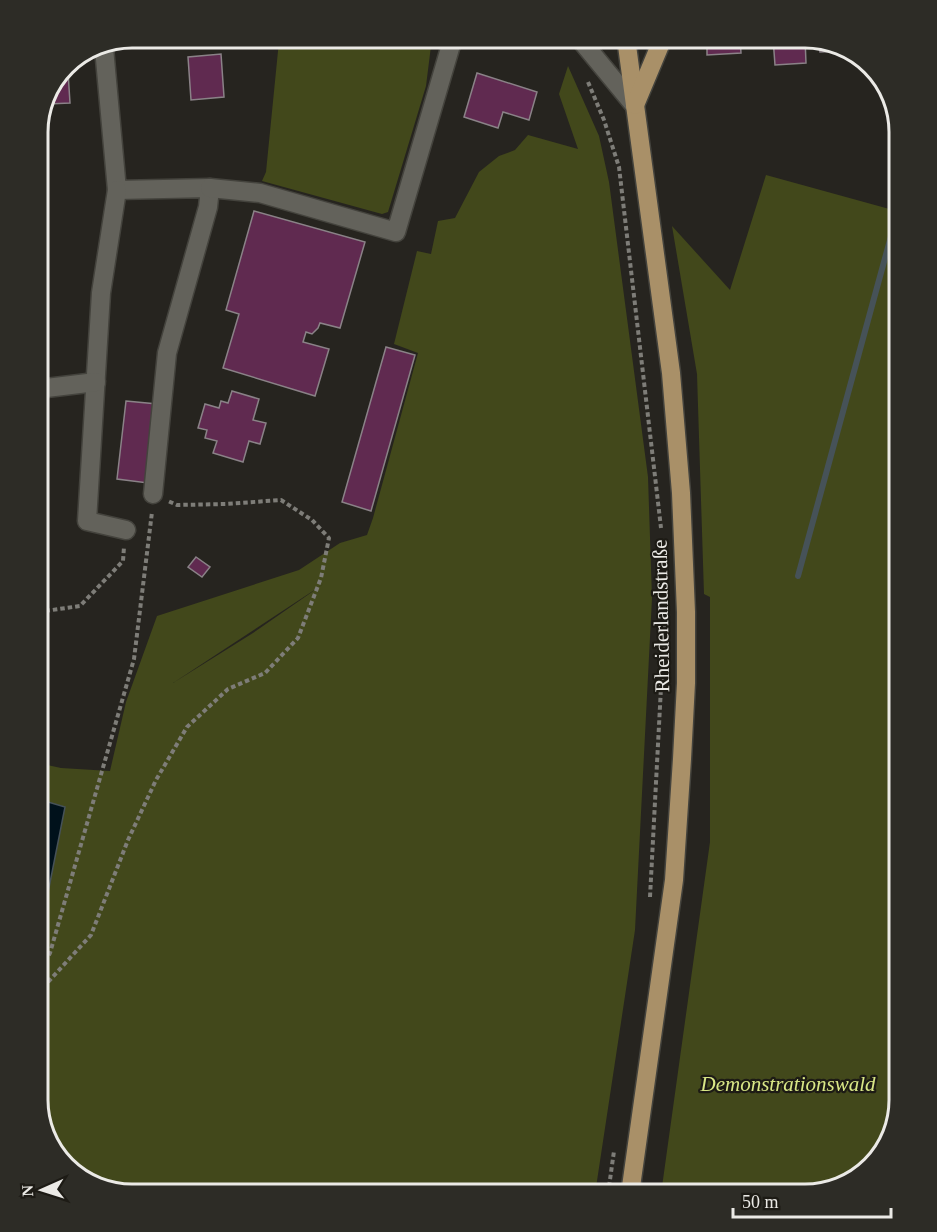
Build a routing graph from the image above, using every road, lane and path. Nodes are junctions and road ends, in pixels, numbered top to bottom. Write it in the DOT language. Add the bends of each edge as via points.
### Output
graph roads {
  1 [pos="450,48"];
  2 [pos="587,48"];
  3 [pos="627,48"];
  4 [pos="659,48"];
  5 [pos="104,53"];
  6 [pos="585,77"];
  7 [pos="635,106"];
  8 [pos="210,188"];
  9 [pos="117,190"];
  10 [pos="96,382"];
  11 [pos="48,388"];
  12 [pos="153,494"];
  13 [pos="151,521"];
  14 [pos="661,528"];
  15 [pos="126,530"];
  16 [pos="665,609"];
  17 [pos="48,611"];
  18 [pos="650,901"];
  19 [pos="48,957"];
  20 [pos="48,982"];
  21 [pos="615,1147"];
  22 [pos="609,1184"];
  23 [pos="631,1184"];
  1 -- 8 [label="street" via="396,232 260,193"];
  2 -- 7 [label="street"];
  3 -- 7 [label="main road, Rheiderlandstraße"];
  4 -- 7 [label="main road"];
  5 -- 9 [label="street"];
  6 -- 14 [label="path" via="619,167"];
  7 -- 23 [label="main road, Rheiderlandstraße" via="671,373 681,505 686,683 674,880"];
  8 -- 9 [label="street"];
  8 -- 12 [label="street" via="167,353"];
  9 -- 10 [label="street" via="101,293"];
  10 -- 11 [label="street"];
  10 -- 15 [label="street" via="87,521"];
  12 -- 13 [label="path"];
  12 -- 20 [label="path" via="177,505 281,500 312,520 329,538 321,578 298,638 265,673 228,689 187,727 128,840 91,935"];
  13 -- 15 [label="path"];
  13 -- 19 [label="path" via="134,659"];
  15 -- 17 [label="path" via="123,561 80,606"];
  16 -- 18 [label="path"];
  21 -- 22 [label="path"];
}
